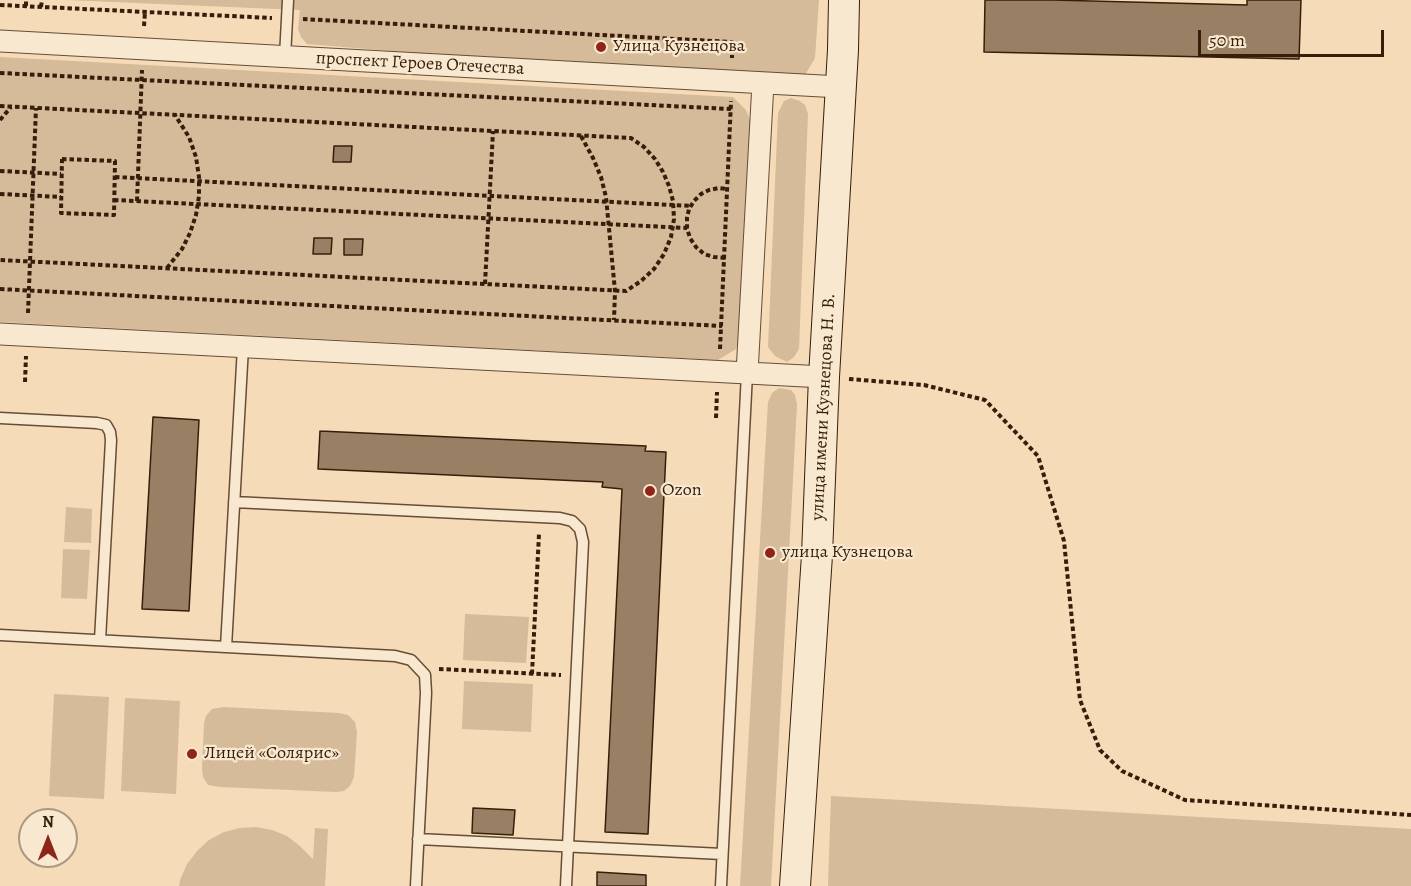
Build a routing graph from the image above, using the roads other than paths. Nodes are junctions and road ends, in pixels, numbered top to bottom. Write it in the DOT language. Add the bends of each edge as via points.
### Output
graph roads {
  1 [pos="288,0"];
  2 [pos="844,0"];
  3 [pos="0,41"];
  4 [pos="285,57"];
  5 [pos="763,83"];
  6 [pos="840,87"];
  7 [pos="0,334"];
  8 [pos="243,347"];
  9 [pos="747,373"];
  10 [pos="824,377"];
  11 [pos="0,418"];
  12 [pos="234,502"];
  13 [pos="0,635"];
  14 [pos="100,640"];
  15 [pos="226,647"];
  16 [pos="418,839"];
  17 [pos="568,846"];
  18 [pos="722,854"];
  19 [pos="416,886"];
  20 [pos="566,886"];
  21 [pos="721,886"];
  22 [pos="795,886"];
  1 -- 4 [label="lane"];
  2 -- 6 [label="main road, улица имени Кузнецова Н. В."];
  3 -- 4 [label="street, проспект Героев Отечества"];
  4 -- 5 [label="street, проспект Героев Отечества"];
  5 -- 6 [label="street, проспект Героев Отечества"];
  5 -- 9 [label="street"];
  6 -- 10 [label="main road, улица имени Кузнецова Н. В."];
  7 -- 8 [label="street"];
  8 -- 9 [label="street"];
  8 -- 12 [label="lane"];
  9 -- 10 [label="street"];
  9 -- 18 [label="lane"];
  10 -- 22 [label="main road, улица имени Кузнецова Н. В." via="817,555"];
  11 -- 14 [label="lane" via="97,423 106,425 111,432"];
  12 -- 15 [label="lane"];
  12 -- 17 [label="lane" via="560,518 572,521 580,529 583,542"];
  13 -- 14 [label="lane"];
  14 -- 15 [label="lane"];
  15 -- 16 [label="lane" via="411,660 425,675 426,693"];
  16 -- 17 [label="lane"];
  16 -- 19 [label="lane"];
  17 -- 18 [label="lane"];
  17 -- 20 [label="lane"];
  18 -- 21 [label="lane"];
}
